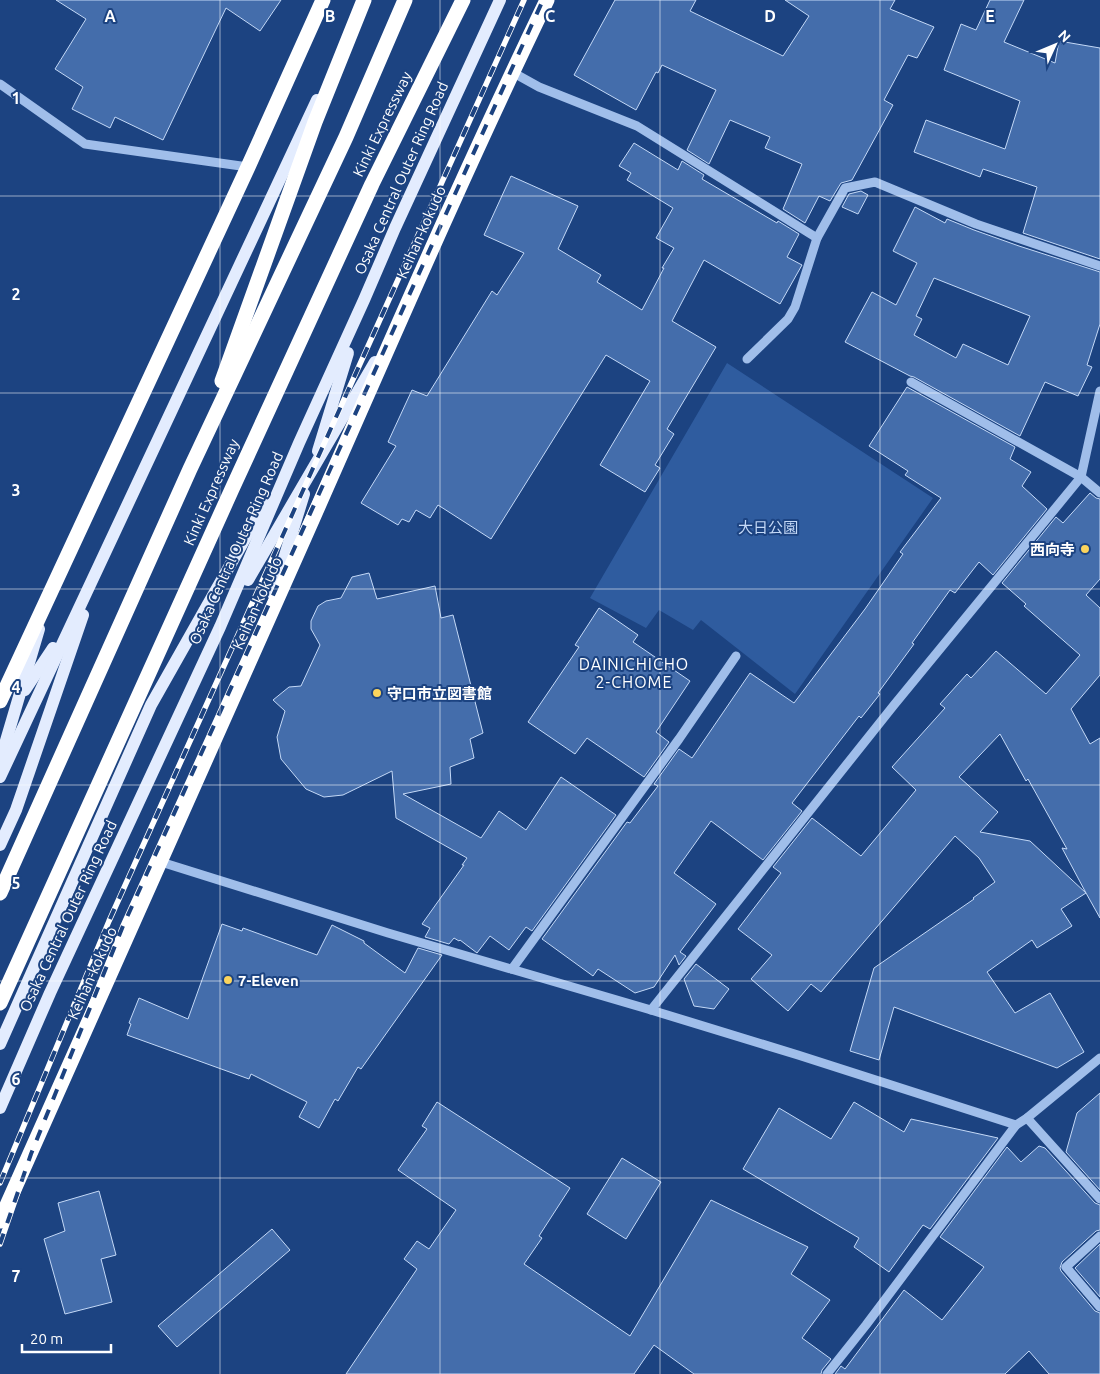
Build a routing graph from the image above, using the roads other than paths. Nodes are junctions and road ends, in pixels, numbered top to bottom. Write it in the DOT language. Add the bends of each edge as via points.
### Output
graph roads {
  1 [pos="323,0"];
  2 [pos="363,0"];
  3 [pos="405,0"];
  4 [pos="462,0"];
  5 [pos="500,0"];
  6 [pos="547,0"];
  7 [pos="512,72"];
  8 [pos="0,84"];
  9 [pos="248,167"];
  10 [pos="817,238"];
  11 [pos="1100,266"];
  12 [pos="364,300"];
  13 [pos="402,317"];
  14 [pos="748,359"];
  15 [pos="910,382"];
  16 [pos="1100,391"];
  17 [pos="300,443"];
  18 [pos="190,469"];
  19 [pos="311,472"];
  20 [pos="1081,477"];
  21 [pos="1100,493"];
  22 [pos="100,565"];
  23 [pos="48,601"];
  24 [pos="74,617"];
  25 [pos="220,627"];
  26 [pos="259,642"];
  27 [pos="736,656"];
  28 [pos="0,701"];
  29 [pos="18,701"];
  30 [pos="0,727"];
  31 [pos="0,761"];
  32 [pos="0,777"];
  33 [pos="0,845"];
  34 [pos="161,862"];
  35 [pos="0,893"];
  36 [pos="512,969"];
  37 [pos="0,1003"];
  38 [pos="651,1010"];
  39 [pos="0,1044"];
  40 [pos="1100,1058"];
  41 [pos="0,1108"];
  42 [pos="1027,1118"];
  43 [pos="1016,1125"];
  44 [pos="1100,1199"];
  45 [pos="0,1220"];
  46 [pos="1100,1236"];
  47 [pos="1100,1307"];
  48 [pos="826,1374"];
  1 -- 9 [label="highway"];
  2 -- 18 [label="highway" via="315,122"];
  2 -- 22 [label="main road"];
  3 -- 18 [label="highway, Kinki Expressway" via="346,136"];
  4 -- 37 [label="highway, Kinki Expressway" via="368,193"];
  5 -- 12 [label="main road, Osaka Central Outer Ring Road"];
  6 -- 7 [label="highway, Keihan-kokudo"];
  7 -- 10 [label="street" via="539,87 637,126"];
  7 -- 13 [label="highway, Keihan-kokudo"];
  8 -- 9 [label="street" via="85,144"];
  9 -- 23 [label="highway"];
  10 -- 11 [label="street" via="845,188 875,182 976,224"];
  10 -- 14 [label="street" via="792,313"];
  12 -- 17 [label="main road, Osaka Central Outer Ring Road"];
  12 -- 19 [label="main road"];
  13 -- 19 [label="main road"];
  13 -- 26 [label="highway, Keihan-kokudo"];
  15 -- 20 [label="street"];
  16 -- 20 [label="street"];
  17 -- 25 [label="main road, Osaka Central Outer Ring Road"];
  17 -- 39 [label="main road" via="151,705"];
  18 -- 35 [label="highway, Kinki Expressway"];
  19 -- 25 [label="main road"];
  19 -- 26 [label="main road"];
  20 -- 21 [label="street"];
  20 -- 38 [label="street"];
  22 -- 24 [label="main road"];
  22 -- 33 [label="main road" via="16,810"];
  23 -- 28 [label="highway"];
  23 -- 29 [label="main road"];
  24 -- 29 [label="main road"];
  24 -- 32 [label="main road"];
  25 -- 41 [label="main road, Osaka Central Outer Ring Road"];
  26 -- 34 [label="highway, Keihan-kokudo"];
  27 -- 36 [label="street"];
  29 -- 30 [label="main road"];
  29 -- 31 [label="main road"];
  34 -- 36 [label="street"];
  34 -- 45 [label="highway, Keihan-kokudo"];
  36 -- 38 [label="street"];
  38 -- 43 [label="street"];
  40 -- 42 [label="street"];
  42 -- 43 [label="street"];
  42 -- 44 [label="street"];
  43 -- 48 [label="street"];
  46 -- 47 [label="street" via="1066,1267"];
}
